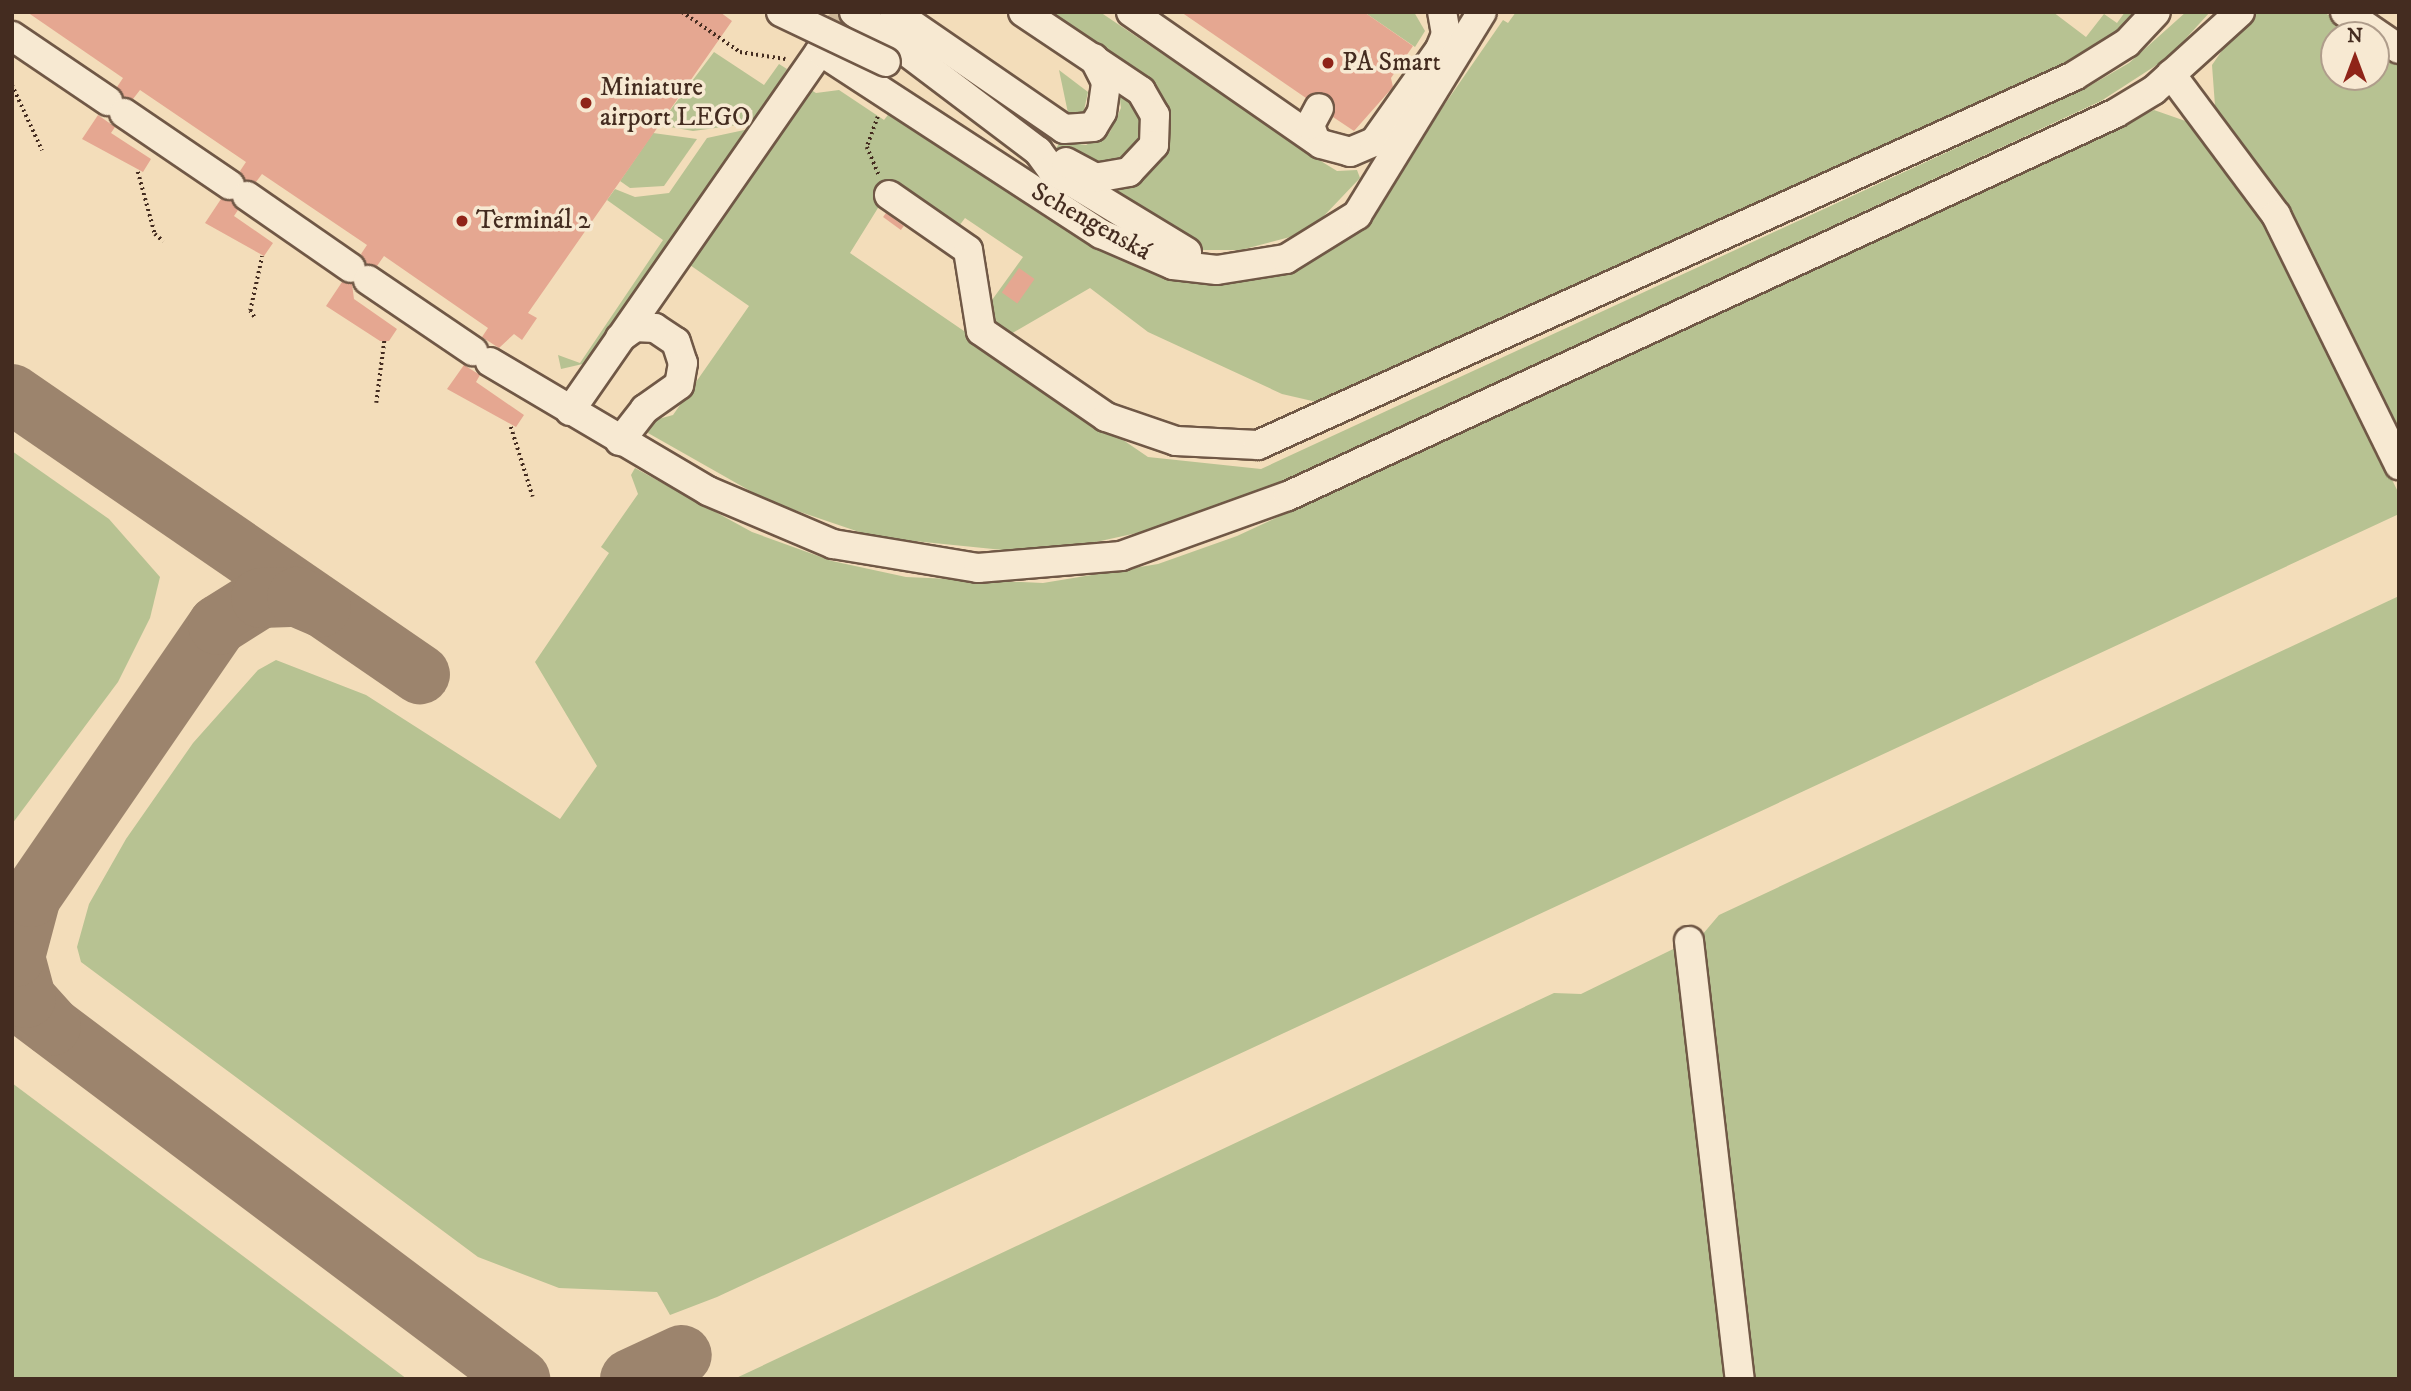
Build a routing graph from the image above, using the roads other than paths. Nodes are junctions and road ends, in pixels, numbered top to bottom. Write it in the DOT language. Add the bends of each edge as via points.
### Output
graph roads {
  1 [pos="781,12"];
  2 [pos="854,12"];
  3 [pos="894,12"];
  4 [pos="1023,12"];
  5 [pos="1131,12"];
  6 [pos="1442,12"];
  7 [pos="1482,12"];
  8 [pos="1501,12"];
  9 [pos="2156,12"];
  10 [pos="2219,12"];
  11 [pos="2240,12"];
  12 [pos="2345,12"];
  13 [pos="12,36"];
  14 [pos="2399,50"];
  15 [pos="2194,55"];
  16 [pos="1094,58"];
  17 [pos="869,67"];
  18 [pos="2171,74"];
  19 [pos="973,108"];
  20 [pos="1319,108"];
  21 [pos="1422,113"];
  22 [pos="921,118"];
  23 [pos="1315,139"];
  24 [pos="1038,151"];
  25 [pos="1390,160"];
  26 [pos="889,195"];
  27 [pos="620,338"];
  28 [pos="570,411"];
  29 [pos="620,440"];
  30 [pos="2399,465"];
  31 [pos="1689,941"];
  32 [pos="1741,1379"];
  1 -- 19 [label="street, bridge"];
  2 -- 19 [label="street"];
  3 -- 16 [label="street" via="1064,129 1079,131 1100,118 1106,82"];
  4 -- 16 [label="street"];
  5 -- 23 [label="street"];
  6 -- 23 [label="street" via="1446,39 1374,142 1349,152"];
  7 -- 21 [label="street, Schengenská"];
  8 -- 21 [label="street" via="1454,80"];
  9 -- 26 [label="street" via="2127,43 2074,76 1258,444 1148,435 1095,409 981,331 968,250"];
  10 -- 15 [label="street"];
  11 -- 15 [label="street"];
  12 -- 14 [label="street"];
  13 -- 28 [label="street" via="481,357"];
  15 -- 18 [label="street"];
  16 -- 24 [label="street" via="1153,106 1156,137 1149,155 1109,178"];
  17 -- 22 [label="street"];
  18 -- 29 [label="street" via="2087,127 1288,496 1133,553 1005,568 879,556 762,517"];
  18 -- 30 [label="street" via="2281,224"];
  19 -- 24 [label="street"];
  20 -- 23 [label="street" via="1310,125"];
  21 -- 25 [label="street, Schengenská"];
  22 -- 25 [label="street, Schengenská" via="1101,234 1196,269 1267,264 1323,242 1363,208"];
  22 -- 27 [label="street, Schengenská" via="820,51"];
  24 -- 25 [label="street" via="1052,170 1158,240 1188,252 1231,256 1269,251 1320,228"];
  27 -- 28 [label="street"];
  27 -- 29 [label="street" via="635,327 654,328 676,342 682,370 679,385 645,409"];
  28 -- 29 [label="street"];
  31 -- 32 [label="street"];
}
